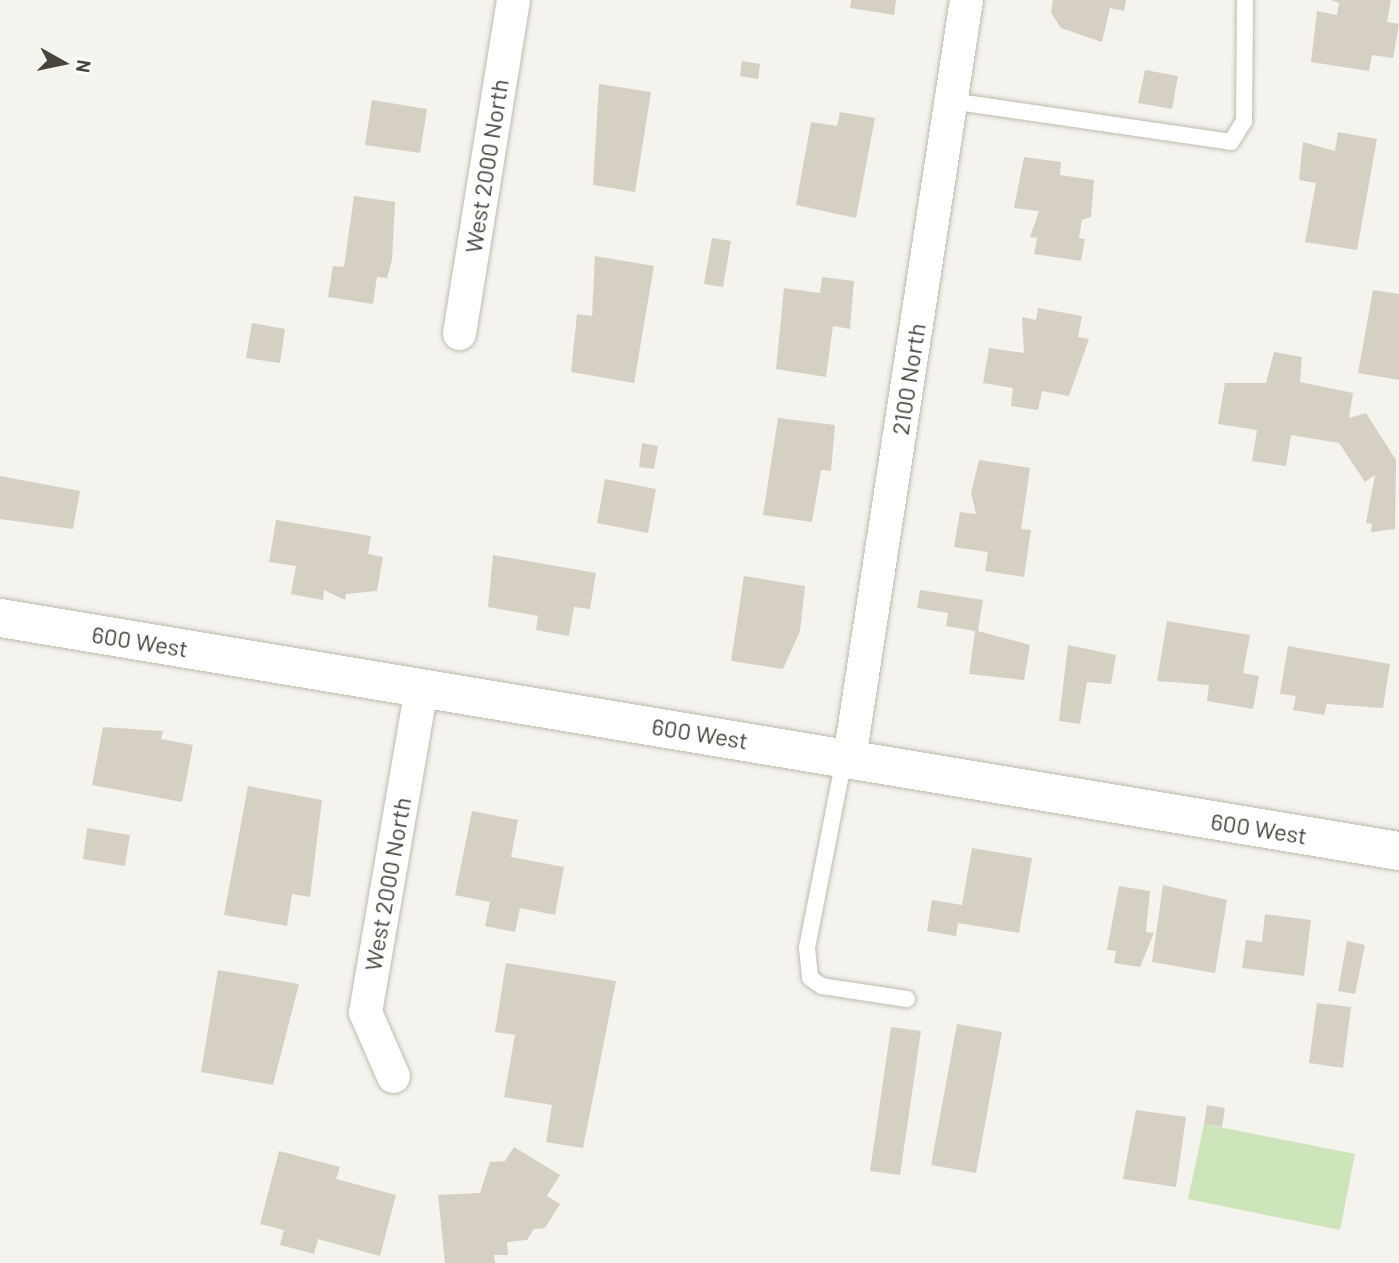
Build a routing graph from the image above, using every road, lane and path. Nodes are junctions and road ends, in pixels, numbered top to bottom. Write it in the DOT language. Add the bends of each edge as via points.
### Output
graph roads {
  1 [pos="513,0"];
  2 [pos="966,0"];
  3 [pos="1245,0"];
  4 [pos="951,101"];
  5 [pos="459,333"];
  6 [pos="0,618"];
  7 [pos="421,688"];
  8 [pos="847,757"];
  9 [pos="1399,851"];
  10 [pos="907,999"];
  11 [pos="393,1076"];
  1 -- 5 [label="street, West 2000 North"];
  2 -- 4 [label="street, 2100 North"];
  3 -- 4 [label="lane" via="1244,121 1231,142"];
  4 -- 8 [label="street, 2100 North"];
  6 -- 7 [label="street, 600 West"];
  7 -- 8 [label="street, 600 West"];
  7 -- 11 [label="street, West 2000 North" via="365,1012"];
  8 -- 9 [label="street, 600 West"];
  8 -- 10 [label="lane" via="807,948 810,978 822,986"];
}
